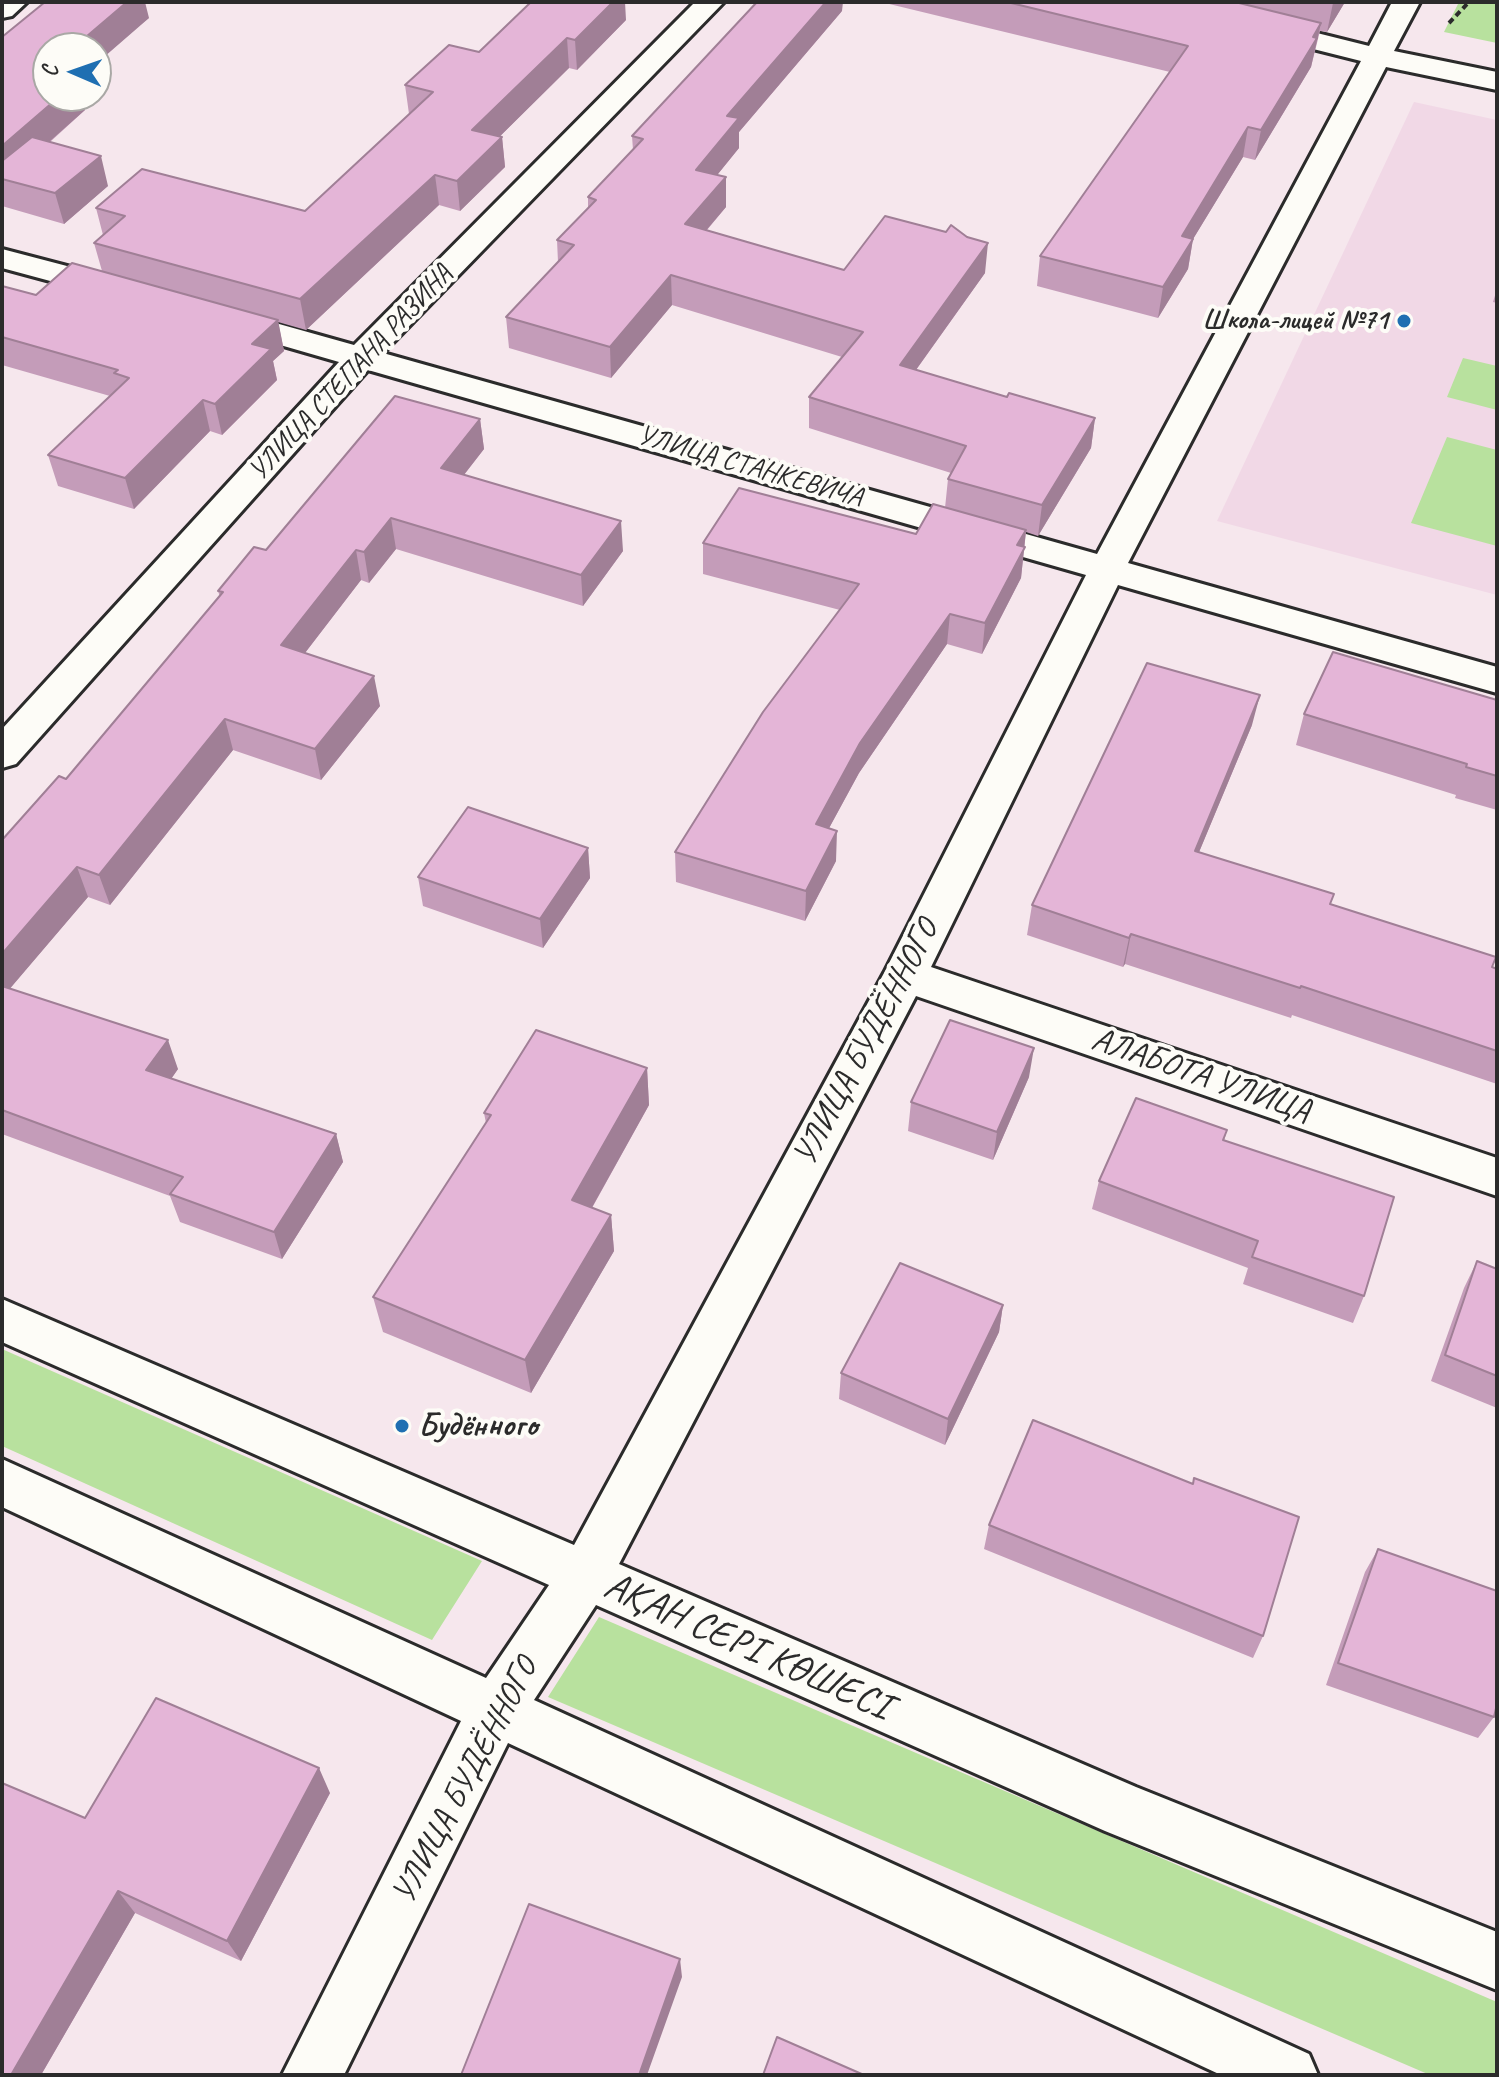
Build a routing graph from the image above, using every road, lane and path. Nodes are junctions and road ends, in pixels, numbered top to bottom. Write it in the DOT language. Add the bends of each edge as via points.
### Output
graph roads {
  1 [pos="13,2"];
  2 [pos="710,2"];
  3 [pos="1160,2"];
  4 [pos="1406,2"];
  5 [pos="2,10"];
  6 [pos="1376,56"];
  7 [pos="1497,81"];
  8 [pos="2,258"];
  9 [pos="152,299"];
  10 [pos="197,311"];
  11 [pos="361,357"];
  12 [pos="1107,569"];
  13 [pos="1497,680"];
  14 [pos="2,754"];
  15 [pos="905,975"];
  16 [pos="1497,1177"];
  17 [pos="2,1320"];
  18 [pos="2,1482"];
  19 [pos="585,1576"];
  20 [pos="496,1710"];
  21 [pos="1497,1961"];
  22 [pos="312,2075"];
  23 [pos="1288,2075"];
  1 -- 5 [label="street"];
  2 -- 11 [label="street, УЛИЦА СТЕПАНА РАЗИНА"];
  3 -- 6 [label="street"];
  4 -- 6 [label="street, УЛИЦА БУДЁННОГО"];
  6 -- 7 [label="street"];
  6 -- 12 [label="street, УЛИЦА БУДЁННОГО"];
  8 -- 9 [label="street"];
  10 -- 11 [label="street, УЛИЦА СТАНКЕВИЧА"];
  11 -- 12 [label="street, УЛИЦА СТАНКЕВИЧА"];
  11 -- 14 [label="street, УЛИЦА СТЕПАНА РАЗИНА"];
  12 -- 13 [label="street, УЛИЦА СТАНКЕВИЧА"];
  12 -- 15 [label="street, УЛИЦА БУДЁННОГО"];
  15 -- 16 [label="street, АЛАБОТА УЛИЦА"];
  15 -- 19 [label="street, УЛИЦА БУДЁННОГО"];
  17 -- 19 [label="street, АҚАН СЕРІ КӨШЕСІ"];
  18 -- 20 [label="street"];
  19 -- 20 [label="street, УЛИЦА БУДЁННОГО"];
  19 -- 21 [label="street, АҚАН СЕРІ КӨШЕСІ" via="1125,1811"];
  20 -- 22 [label="street, УЛИЦА БУДЁННОГО"];
  20 -- 23 [label="street"];
}
